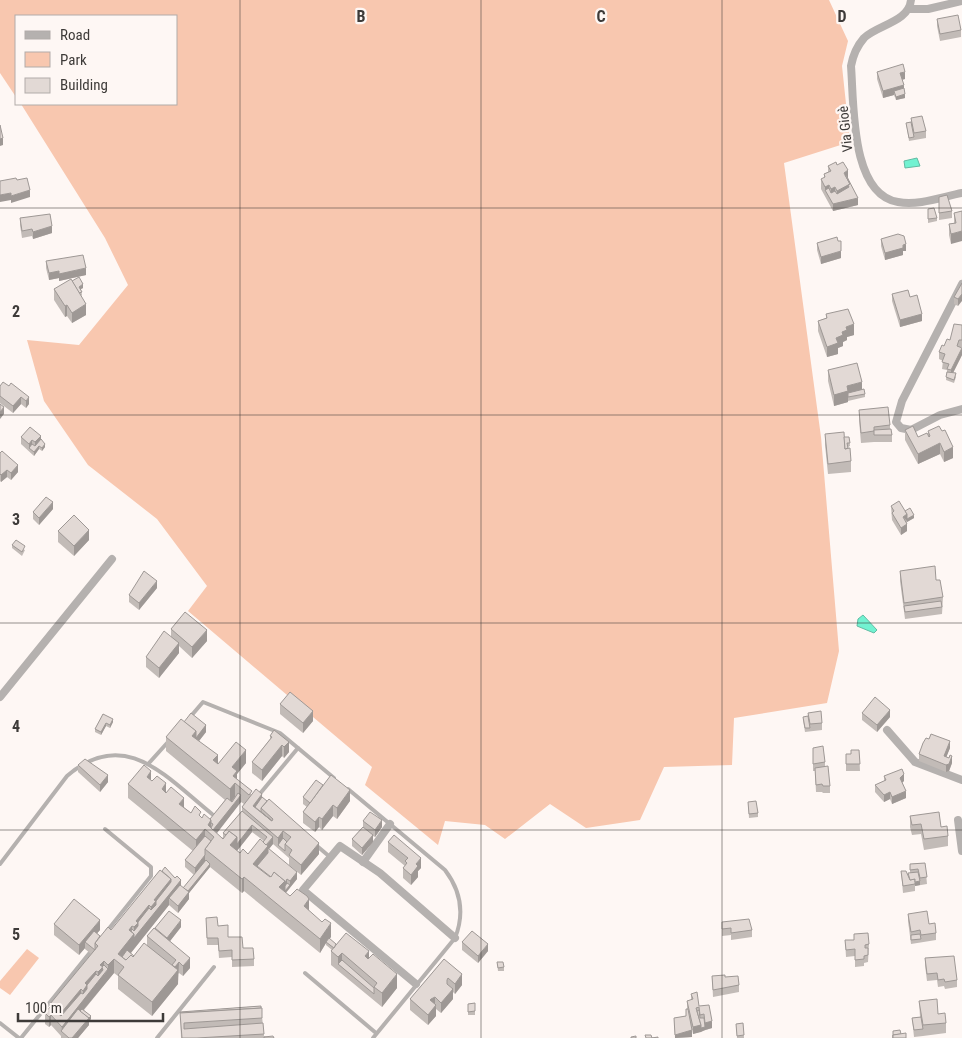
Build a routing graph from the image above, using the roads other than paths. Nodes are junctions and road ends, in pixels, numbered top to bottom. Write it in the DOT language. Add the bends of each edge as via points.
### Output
graph roads {
  1 [pos="911,0"];
  2 [pos="962,1"];
  3 [pos="909,9"];
  4 [pos="962,193"];
  5 [pos="962,284"];
  6 [pos="962,409"];
  7 [pos="112,559"];
  8 [pos="0,697"];
  9 [pos="185,722"];
  10 [pos="887,730"];
  11 [pos="173,736"];
  12 [pos="298,748"];
  13 [pos="149,763"];
  14 [pos="336,780"];
  15 [pos="962,780"];
  16 [pos="344,786"];
  17 [pos="265,802"];
  18 [pos="212,814"];
  19 [pos="958,820"];
  20 [pos="390,824"];
  21 [pos="105,829"];
  22 [pos="316,845"];
  23 [pos="962,851"];
  24 [pos="330,857"];
  25 [pos="364,862"];
  26 [pos="0,864"];
  27 [pos="102,938"];
  28 [pos="455,938"];
  29 [pos="96,946"];
  30 [pos="214,967"];
  31 [pos="305,973"];
  32 [pos="416,984"];
  33 [pos="0,1023"];
  34 [pos="376,1033"];
  35 [pos="20,1038"];
  36 [pos="157,1038"];
  37 [pos="372,1038"];
  1 -- 3 [label="street"];
  2 -- 3 [label="street" via="928,9"];
  3 -- 4 [label="street, Via Gioè" via="866,36 854,55 851,66 861,160 874,188 896,202 908,204"];
  5 -- 6 [label="street" via="902,401 896,422 900,428 911,430 940,415"];
  7 -- 8 [label="street"];
  9 -- 12 [label="lane" via="204,702 280,733"];
  10 -- 15 [label="street" via="915,762"];
  11 -- 13 [label="lane"];
  12 -- 14 [label="lane"];
  12 -- 17 [label="lane" via="258,796"];
  13 -- 18 [label="lane"];
  13 -- 26 [label="lane" via="118,754 98,756 81,764 68,776"];
  16 -- 20 [label="lane"];
  19 -- 23 [label="street"];
  20 -- 25 [label="street"];
  20 -- 28 [label="lane" via="445,870 455,883 461,911"];
  21 -- 27 [label="lane" via="151,867 151,876"];
  22 -- 24 [label="lane"];
  24 -- 25 [label="street" via="340,846"];
  24 -- 32 [label="street" via="303,890"];
  25 -- 28 [label="street"];
  28 -- 32 [label="lane"];
  29 -- 35 [label="lane"];
  30 -- 36 [label="lane"];
  31 -- 34 [label="lane"];
  32 -- 34 [label="lane"];
  33 -- 35 [label="lane"];
  34 -- 37 [label="lane"];
}
